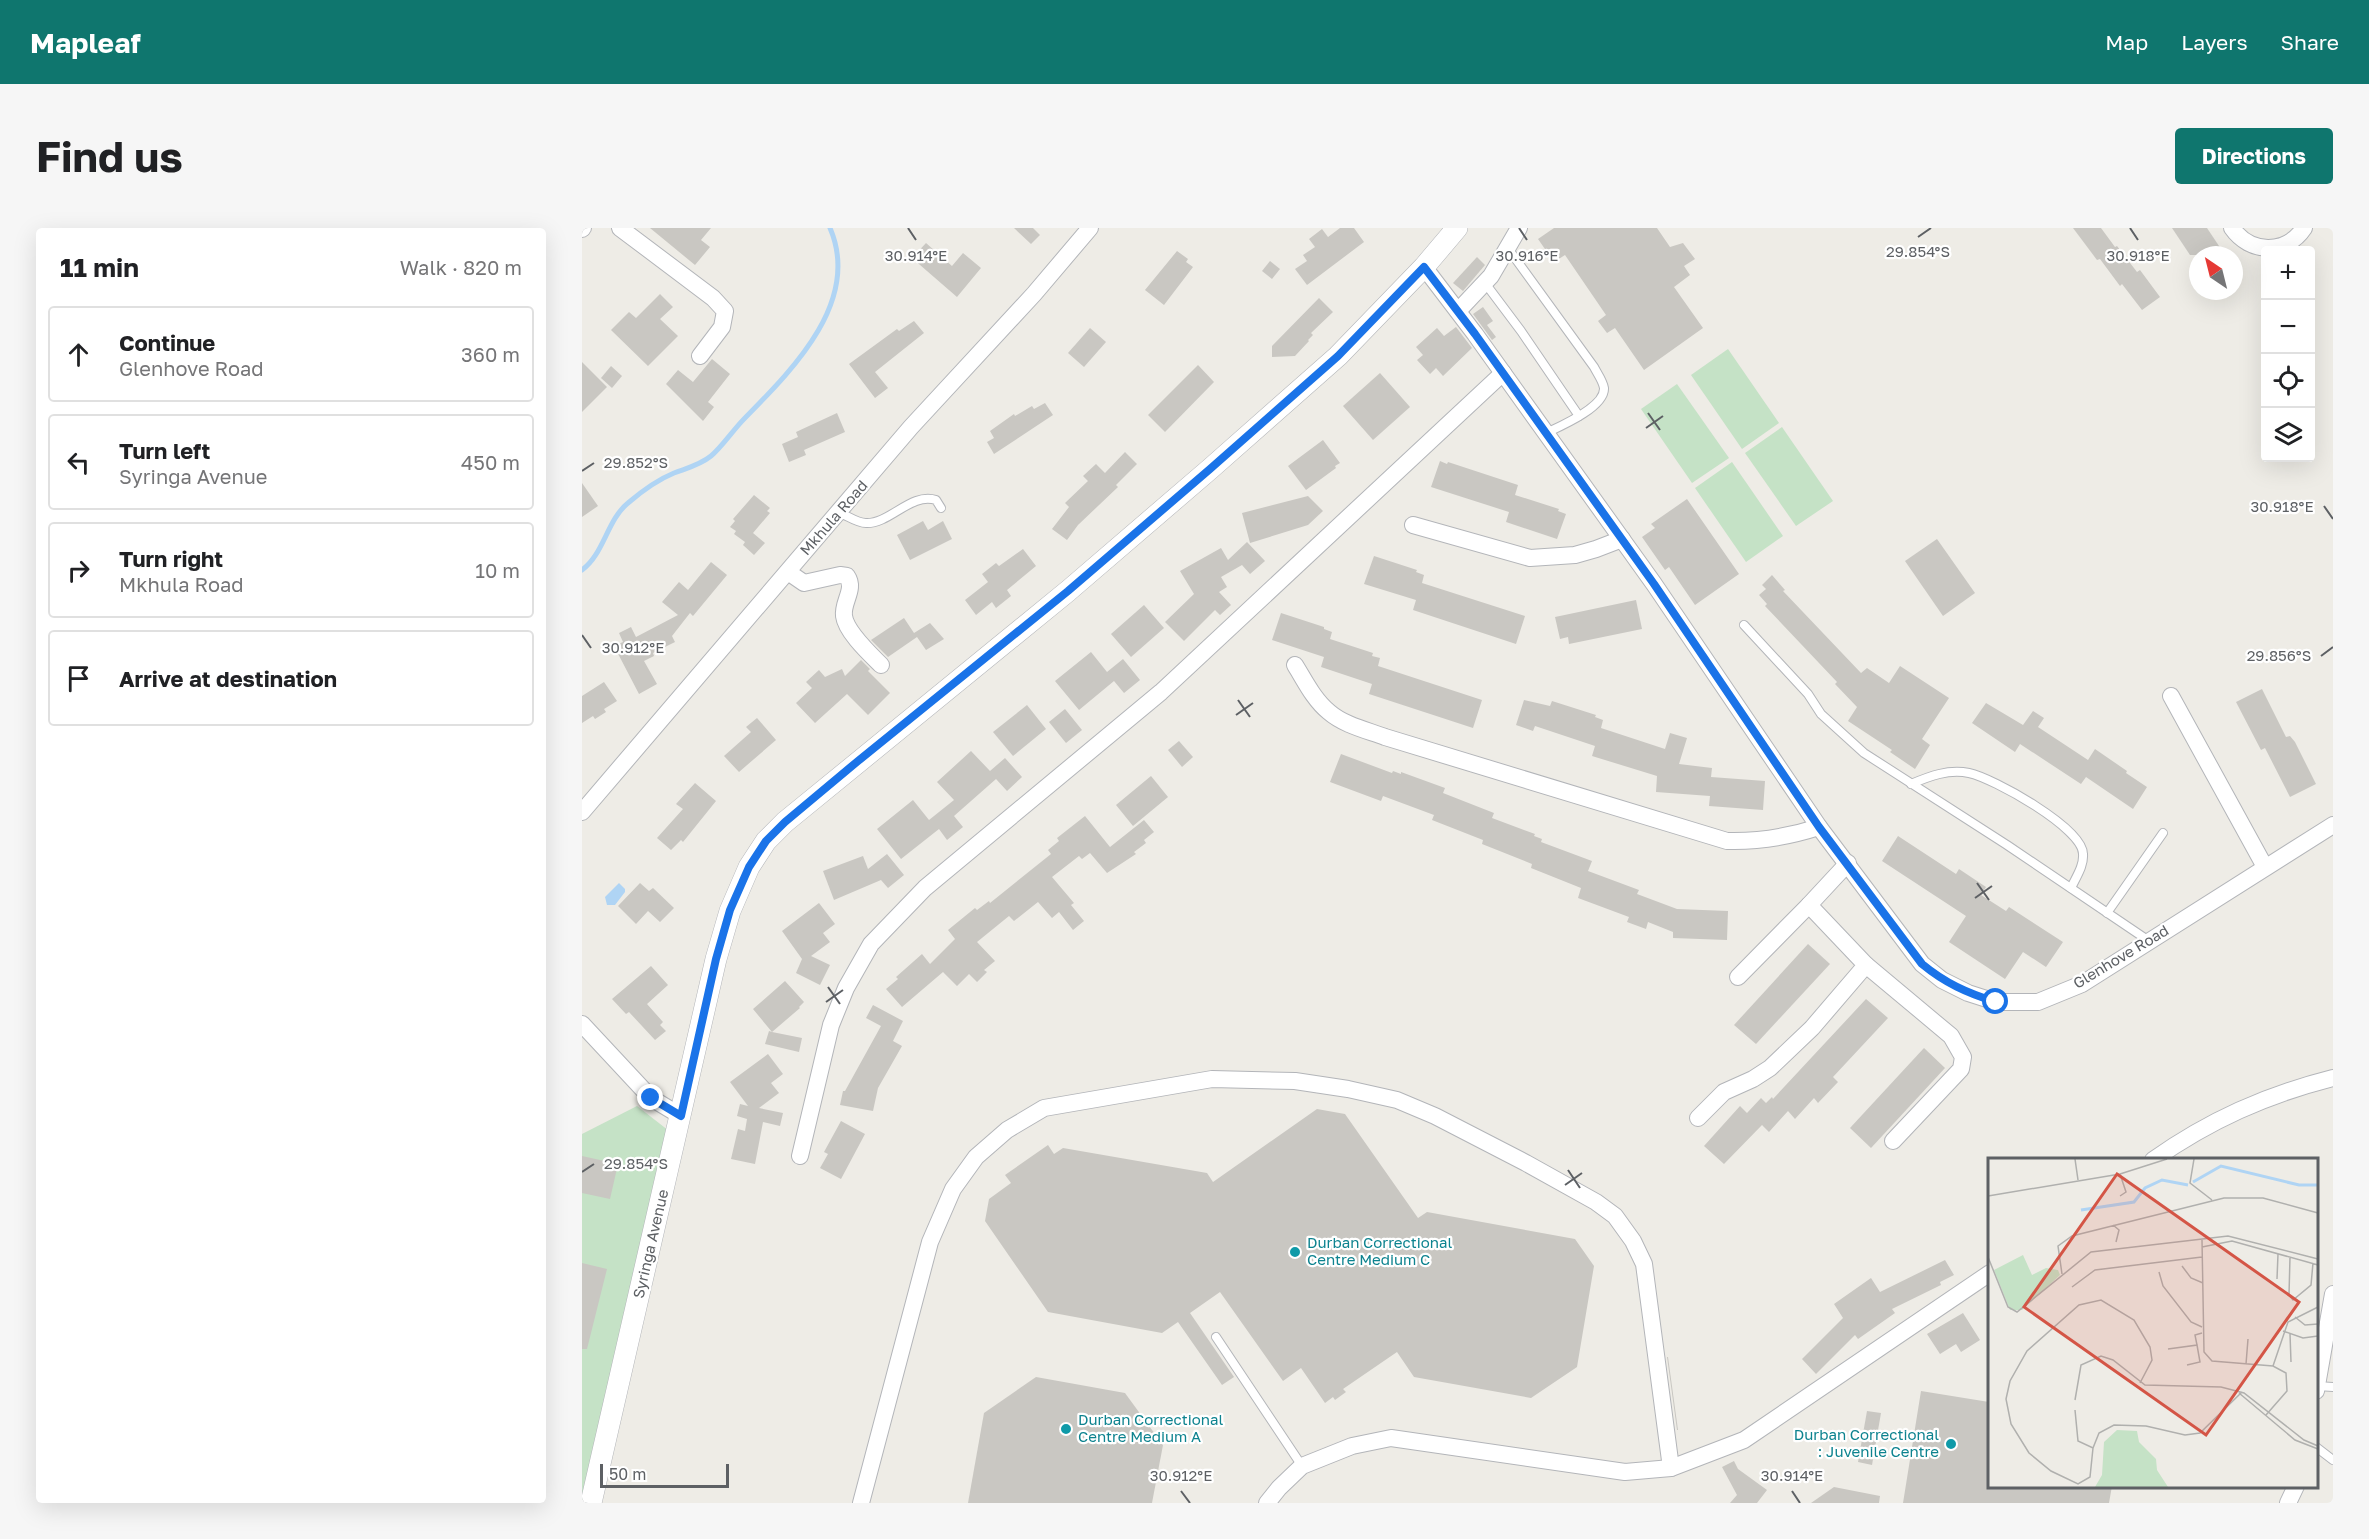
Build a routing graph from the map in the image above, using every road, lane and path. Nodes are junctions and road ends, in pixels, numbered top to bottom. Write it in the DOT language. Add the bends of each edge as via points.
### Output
graph roads {
  1 [pos="620,228"];
  2 [pos="1090,228"];
  3 [pos="1457,228"];
  4 [pos="1519,228"];
  5 [pos="2232,228"];
  6 [pos="2304,228"];
  7 [pos="1507,246"];
  8 [pos="1424,267"];
  9 [pos="1485,283"];
  10 [pos="1458,311"];
  11 [pos="700,356"];
  12 [pos="1503,373"];
  13 [pos="1580,416"];
  14 [pos="1546,433"];
  15 [pos="941,508"];
  16 [pos="840,513"];
  17 [pos="1413,525"];
  18 [pos="1622,538"];
  19 [pos="788,572"];
  20 [pos="1744,626"];
  21 [pos="881,665"];
  22 [pos="1294,665"];
  23 [pos="2170,696"];
  24 [pos="1911,784"];
  25 [pos="582,812"];
  26 [pos="2333,825"];
  27 [pos="1819,827"];
  28 [pos="2163,833"];
  29 [pos="1848,863"];
  30 [pos="2265,867"];
  31 [pos="2071,888"];
  32 [pos="1809,905"];
  33 [pos="2107,913"];
  34 [pos="2149,941"];
  35 [pos="1866,965"];
  36 [pos="1738,977"];
  37 [pos="582,1024"];
  38 [pos="2333,1078"];
  39 [pos="681,1116"];
  40 [pos="1698,1118"];
  41 [pos="1893,1141"];
  42 [pos="800,1156"];
  43 [pos="2156,1158"];
  44 [pos="1988,1274"];
  45 [pos="2333,1294"];
  46 [pos="1216,1337"];
  47 [pos="2322,1388"];
  48 [pos="2318,1449"];
  49 [pos="2333,1460"];
  50 [pos="1302,1466"];
  51 [pos="1671,1468"];
  52 [pos="2295,1488"];
  53 [pos="591,1503"];
  54 [pos="861,1503"];
  55 [pos="1267,1503"];
  56 [pos="2288,1503"];
  1 -- 11 [label="street" via="725,311 722,327"];
  2 -- 16 [label="street, Mkhula Road" via="911,427"];
  3 -- 8 [label="street, Syringa Avenue"];
  4 -- 7 [label="street"];
  5 -- 6 [label="street" via="2257,248 2271,249 2298,238"];
  7 -- 9 [label="street"];
  7 -- 13 [label="lane" via="1604,385 1602,397"];
  8 -- 10 [label="street, Glenhove Road"];
  8 -- 39 [label="street, Syringa Avenue" via="1338,356 1210,469 766,841 749,867 730,910"];
  9 -- 10 [label="street"];
  9 -- 13 [label="lane"];
  10 -- 12 [label="street, Glenhove Road"];
  12 -- 14 [label="street, Glenhove Road"];
  12 -- 42 [label="street" via="1161,692 924,888 871,944 831,1025"];
  13 -- 14 [label="lane"];
  14 -- 18 [label="street, Glenhove Road"];
  15 -- 16 [label="lane" via="936,500 922,500 868,523"];
  16 -- 19 [label="street, Mkhula Road"];
  17 -- 18 [label="street" via="1530,558 1575,555"];
  18 -- 27 [label="street, Glenhove Road"];
  19 -- 21 [label="street" via="804,583 840,574 847,576 851,587 843,614 846,623"];
  19 -- 25 [label="street, Mkhula Road"];
  20 -- 24 [label="lane" via="1836,729"];
  22 -- 27 [label="street" via="1328,711 1347,723 1385,737 1727,841 1785,837"];
  23 -- 30 [label="street"];
  24 -- 31 [label="lane"];
  24 -- 31 [label="lane" via="1931,775 1954,772 1971,773 1998,783 2067,828 2078,840 2084,852"];
  26 -- 30 [label="street, Glenhove Road"];
  27 -- 29 [label="street, Glenhove Road"];
  28 -- 33 [label="lane"];
  29 -- 32 [label="street"];
  29 -- 34 [label="street, Glenhove Road" via="1922,964 1959,989 1996,1002 2038,1002 2082,984"];
  30 -- 34 [label="street, Glenhove Road"];
  31 -- 33 [label="lane"];
  32 -- 35 [label="street"];
  32 -- 36 [label="street"];
  33 -- 34 [label="lane"];
  35 -- 40 [label="street" via="1812,1028 1770,1068 1724,1092"];
  35 -- 41 [label="street" via="1951,1036 1962,1057 1961,1069"];
  37 -- 39 [label="street" via="651,1098"];
  38 -- 43 [label="street" via="2256,1101"];
  39 -- 53 [label="street, Syringa Avenue"];
  44 -- 51 [label="street" via="1744,1440"];
  45 -- 47 [label="street"];
  46 -- 50 [label="lane"];
  48 -- 49 [label="lane"];
  50 -- 51 [label="street" via="1352,1446 1391,1438 1625,1472"];
  50 -- 55 [label="street"];
  51 -- 54 [label="street" via="1644,1264 1615,1216 1527,1163 1397,1100 1294,1081 1212,1079 1044,1108 1007,1130 975,1157 953,1189 930,1242"];
  52 -- 56 [label="street"];
}
